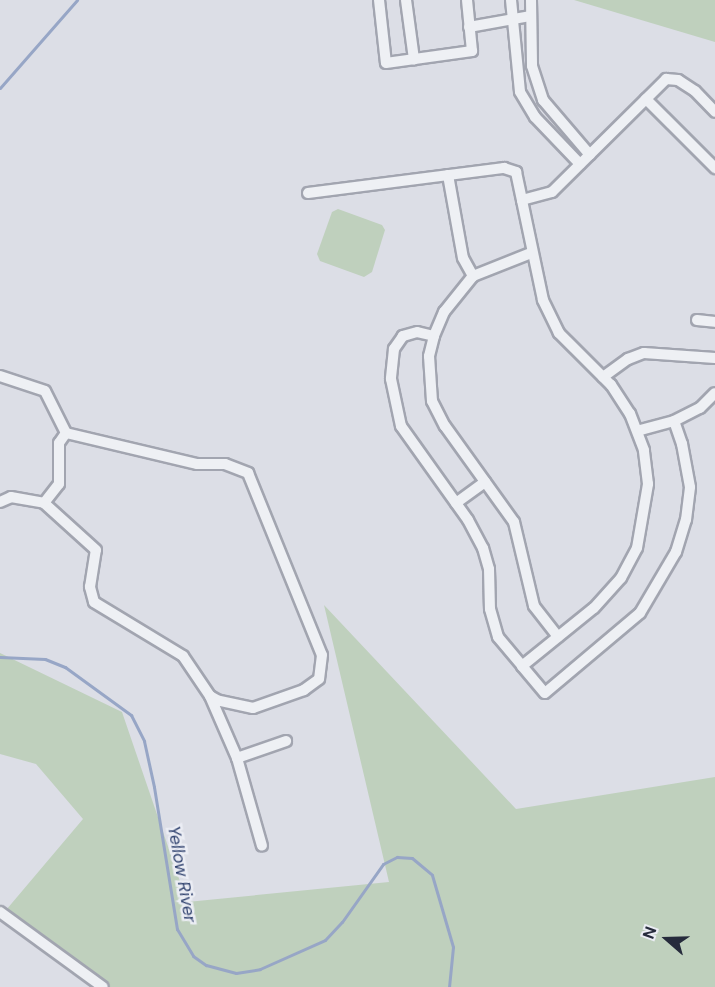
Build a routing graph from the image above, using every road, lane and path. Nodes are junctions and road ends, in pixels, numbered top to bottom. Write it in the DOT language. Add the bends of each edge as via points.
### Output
graph roads {
  1 [pos="379,0"];
  2 [pos="406,0"];
  3 [pos="466,0"];
  4 [pos="511,0"];
  5 [pos="531,0"];
  6 [pos="531,15"];
  7 [pos="512,20"];
  8 [pos="470,27"];
  9 [pos="414,59"];
  10 [pos="646,99"];
  11 [pos="715,112"];
  12 [pos="590,155"];
  13 [pos="580,164"];
  14 [pos="715,168"];
  15 [pos="448,175"];
  16 [pos="309,193"];
  17 [pos="522,200"];
  18 [pos="531,253"];
  19 [pos="473,276"];
  20 [pos="697,320"];
  21 [pos="715,322"];
  22 [pos="434,336"];
  23 [pos="715,358"];
  24 [pos="0,376"];
  25 [pos="603,377"];
  26 [pos="715,393"];
  27 [pos="674,421"];
  28 [pos="637,431"];
  29 [pos="66,433"];
  30 [pos="485,482"];
  31 [pos="42,501"];
  32 [pos="0,502"];
  33 [pos="456,503"];
  34 [pos="558,637"];
  35 [pos="522,666"];
  36 [pos="210,696"];
  37 [pos="286,741"];
  38 [pos="237,758"];
  39 [pos="261,846"];
  40 [pos="0,912"];
  41 [pos="103,987"];
  1 -- 9 [label="street" via="386,63"];
  2 -- 9 [label="street"];
  3 -- 8 [label="street"];
  4 -- 7 [label="street"];
  5 -- 6 [label="street"];
  6 -- 7 [label="street"];
  6 -- 12 [label="street" via="532,66 543,100"];
  7 -- 8 [label="street"];
  7 -- 13 [label="street" via="520,92 535,117"];
  8 -- 9 [label="street" via="472,51"];
  10 -- 11 [label="street" via="666,79 678,80"];
  10 -- 12 [label="street"];
  10 -- 14 [label="street"];
  12 -- 13 [label="street"];
  13 -- 17 [label="street" via="552,192"];
  15 -- 16 [label="street"];
  15 -- 17 [label="street" via="504,168 516,172"];
  15 -- 19 [label="street" via="463,258"];
  17 -- 18 [label="street"];
  18 -- 19 [label="street"];
  18 -- 25 [label="street" via="543,300 559,333"];
  19 -- 22 [label="street" via="444,312"];
  20 -- 21 [label="street"];
  22 -- 30 [label="street" via="429,356 432,401"];
  22 -- 33 [label="street" via="417,332 403,336 394,349 392,390 401,426"];
  23 -- 25 [label="street" via="645,352"];
  24 -- 29 [label="street" via="45,391"];
  25 -- 28 [label="street" via="630,414"];
  26 -- 27 [label="street" via="700,408"];
  27 -- 28 [label="street"];
  27 -- 35 [label="street" via="690,487 686,520 659,586 622,632 545,693"];
  28 -- 34 [label="street" via="648,484 637,548 621,578 594,608"];
  29 -- 31 [label="street" via="59,443 59,484"];
  29 -- 36 [label="street" via="169,459 225,464 248,473 322,655 319,679 304,690 253,708"];
  30 -- 33 [label="street"];
  30 -- 34 [label="street" via="514,522 534,606"];
  31 -- 32 [label="street" via="11,497"];
  31 -- 36 [label="street" via="96,550 90,587 94,602 183,656"];
  33 -- 35 [label="street" via="483,548 489,569 490,609 498,637"];
  34 -- 35 [label="street"];
  36 -- 38 [label="street"];
  37 -- 38 [label="street"];
  38 -- 39 [label="street"];
  40 -- 41 [label="street"];
}
